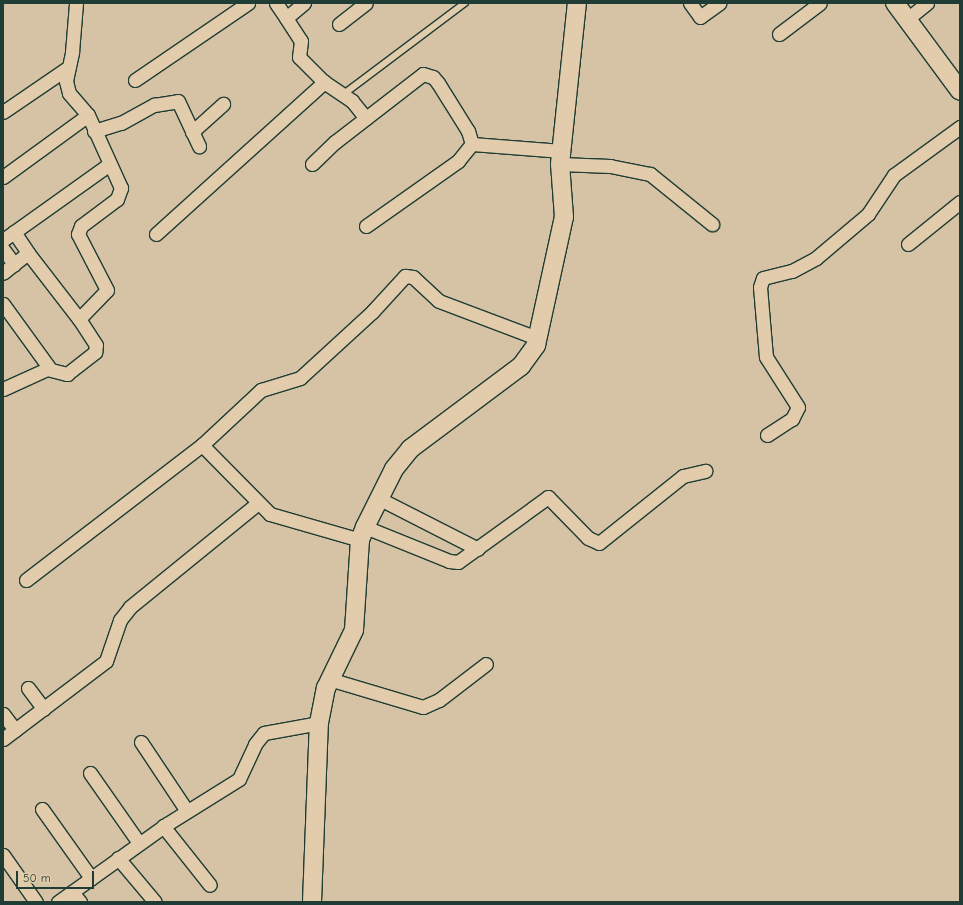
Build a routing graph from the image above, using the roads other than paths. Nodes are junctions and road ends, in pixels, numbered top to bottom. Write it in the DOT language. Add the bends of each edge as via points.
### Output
graph roads {
  1 [pos="76,3"];
  2 [pos="248,3"];
  3 [pos="276,3"];
  4 [pos="304,3"];
  5 [pos="366,3"];
  6 [pos="465,3"];
  7 [pos="577,3"];
  8 [pos="690,3"];
  9 [pos="718,3"];
  10 [pos="820,3"];
  11 [pos="895,3"];
  12 [pos="927,3"];
  13 [pos="286,18"];
  14 [pos="906,20"];
  15 [pos="339,24"];
  16 [pos="779,34"];
  17 [pos="66,69"];
  18 [pos="135,80"];
  19 [pos="324,82"];
  20 [pos="960,91"];
  21 [pos="345,92"];
  22 [pos="223,104"];
  23 [pos="3,112"];
  24 [pos="88,115"];
  25 [pos="366,118"];
  26 [pos="960,127"];
  27 [pos="94,131"];
  28 [pos="192,132"];
  29 [pos="472,144"];
  30 [pos="199,146"];
  31 [pos="561,157"];
  32 [pos="312,164"];
  33 [pos="108,165"];
  34 [pos="3,177"];
  35 [pos="960,202"];
  36 [pos="712,224"];
  37 [pos="366,226"];
  38 [pos="14,232"];
  39 [pos="156,234"];
  40 [pos="3,240"];
  41 [pos="908,244"];
  42 [pos="3,249"];
  43 [pos="28,253"];
  44 [pos="14,264"];
  45 [pos="3,273"];
  46 [pos="3,304"];
  47 [pos="79,320"];
  48 [pos="537,338"];
  49 [pos="50,369"];
  50 [pos="4,388"];
  51 [pos="767,435"];
  52 [pos="202,444"];
  53 [pos="705,471"];
  54 [pos="378,498"];
  55 [pos="258,503"];
  56 [pos="362,534"];
  57 [pos="478,549"];
  58 [pos="26,580"];
  59 [pos="486,664"];
  60 [pos="329,679"];
  61 [pos="28,688"];
  62 [pos="44,709"];
  63 [pos="3,714"];
  64 [pos="319,723"];
  65 [pos="16,730"];
  66 [pos="3,739"];
  67 [pos="141,742"];
  68 [pos="90,773"];
  69 [pos="42,809"];
  70 [pos="187,811"];
  71 [pos="164,826"];
  72 [pos="139,843"];
  73 [pos="3,855"];
  74 [pos="118,858"];
  75 [pos="91,878"];
  76 [pos="210,885"];
  77 [pos="76,897"];
  78 [pos="36,902"];
  79 [pos="58,902"];
  80 [pos="154,902"];
  81 [pos="312,902"];
  1 -- 17 [label="street" via="72,52"];
  2 -- 18 [label="street"];
  3 -- 13 [label="street"];
  4 -- 13 [label="street"];
  5 -- 15 [label="street"];
  6 -- 21 [label="lane"];
  7 -- 31 [label="main road"];
  8 -- 9 [label="street" via="700,17"];
  10 -- 16 [label="street"];
  11 -- 14 [label="main road"];
  12 -- 14 [label="street"];
  13 -- 19 [label="street" via="301,41 301,60"];
  14 -- 20 [label="main road"];
  17 -- 23 [label="street"];
  17 -- 24 [label="street" via="69,93"];
  19 -- 25 [label="street" via="352,101"];
  19 -- 39 [label="street"];
  22 -- 28 [label="street"];
  24 -- 27 [label="street"];
  24 -- 34 [label="street"];
  25 -- 29 [label="street" via="419,75 427,74 438,83 468,131"];
  25 -- 32 [label="street"];
  26 -- 51 [label="street" via="894,175 868,214 816,258 792,271 763,278 760,287 766,357 798,407 792,418"];
  27 -- 28 [label="street" via="121,123 154,105 178,101"];
  27 -- 33 [label="street"];
  28 -- 30 [label="street"];
  29 -- 31 [label="street"];
  29 -- 37 [label="street" via="458,160"];
  31 -- 36 [label="street" via="650,174"];
  31 -- 48 [label="main road" via="564,217"];
  33 -- 38 [label="street"];
  33 -- 47 [label="street" via="120,188 120,194 81,226 78,234 106,290"];
  35 -- 41 [label="street"];
  38 -- 40 [label="street"];
  38 -- 43 [label="street"];
  42 -- 44 [label="street"];
  43 -- 44 [label="street"];
  43 -- 47 [label="street"];
  44 -- 45 [label="street"];
  46 -- 49 [label="street"];
  47 -- 49 [label="street" via="96,345 96,352 67,374"];
  48 -- 52 [label="street" via="439,301 409,275 300,378 286,385 261,390"];
  48 -- 54 [label="main road" via="530,356 521,366 410,450 394,469"];
  49 -- 50 [label="street" via="44,369"];
  52 -- 55 [label="street"];
  52 -- 58 [label="street"];
  53 -- 57 [label="street" via="683,476 603,542 595,543 588,538 548,497"];
  54 -- 56 [label="main road"];
  54 -- 57 [label="street"];
  55 -- 56 [label="street" via="276,517"];
  55 -- 62 [label="street" via="130,607 120,620 106,661"];
  56 -- 57 [label="street" via="454,563"];
  56 -- 60 [label="main road" via="354,630"];
  59 -- 60 [label="street" via="439,700 423,707"];
  60 -- 64 [label="main road" via="323,696"];
  61 -- 62 [label="street"];
  62 -- 65 [label="street"];
  63 -- 65 [label="street"];
  64 -- 70 [label="street" via="264,733 252,750 239,779"];
  64 -- 81 [label="main road"];
  65 -- 66 [label="street"];
  67 -- 70 [label="street"];
  68 -- 72 [label="street"];
  69 -- 75 [label="street"];
  70 -- 71 [label="street"];
  71 -- 72 [label="street"];
  71 -- 76 [label="street"];
  72 -- 74 [label="street"];
  73 -- 78 [label="street"];
  74 -- 75 [label="street"];
  74 -- 80 [label="street"];
  75 -- 77 [label="street"];
  77 -- 79 [label="street"];
}
